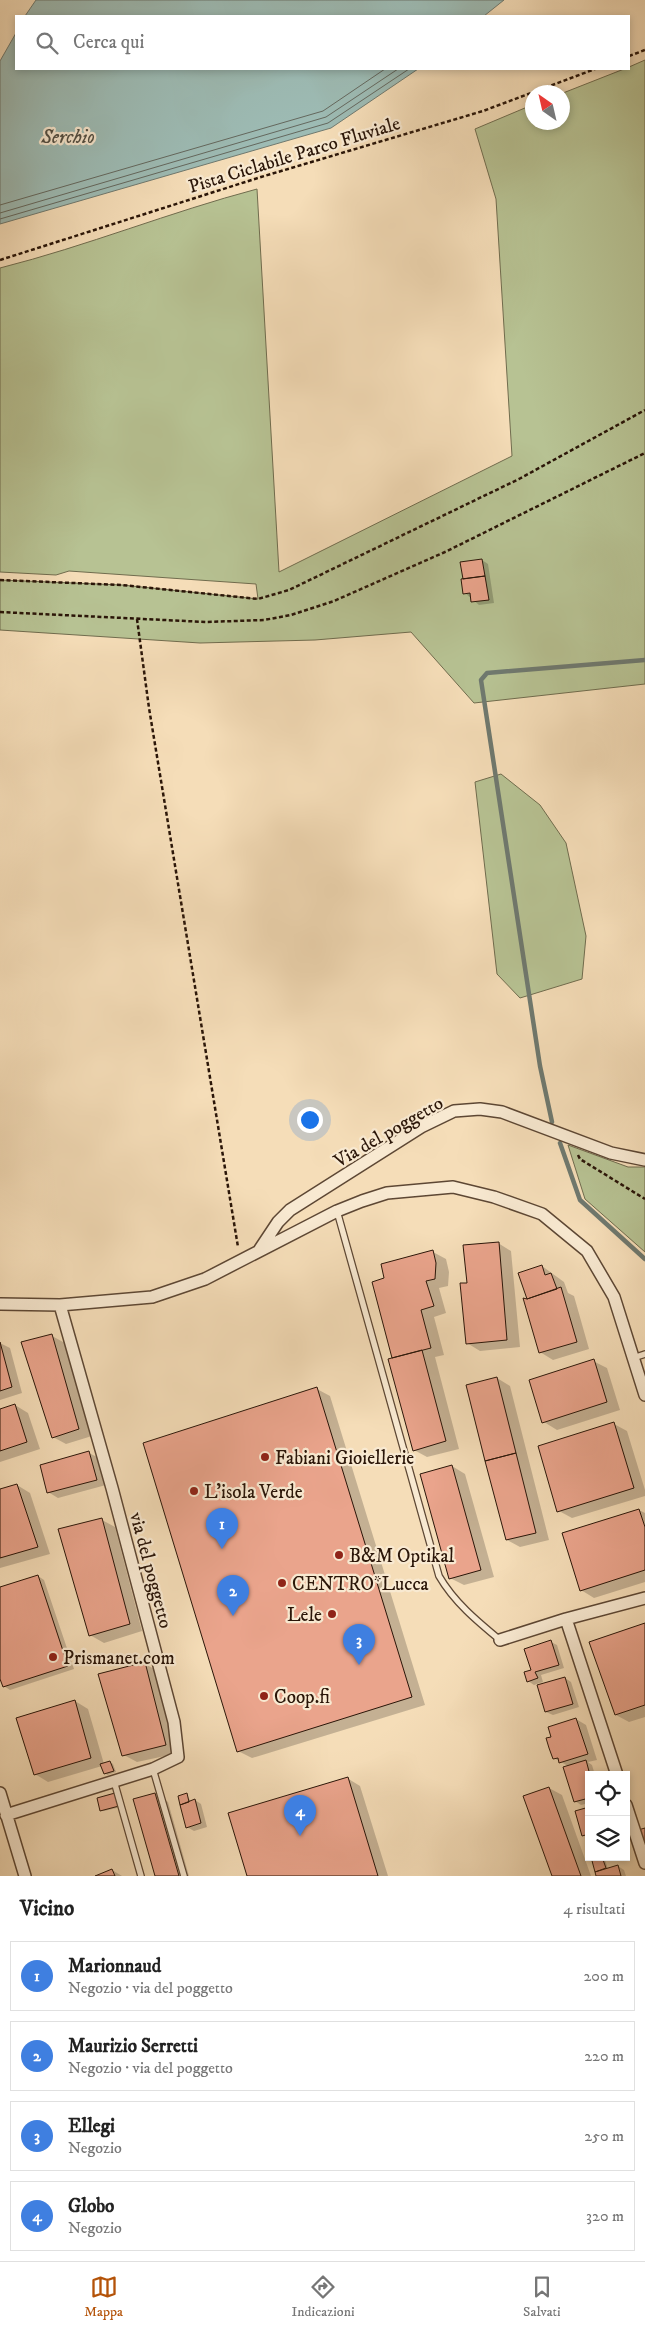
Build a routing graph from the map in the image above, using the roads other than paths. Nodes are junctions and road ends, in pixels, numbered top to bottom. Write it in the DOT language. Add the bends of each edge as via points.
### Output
graph roads {
  1 [pos="645,1160"];
  2 [pos="337,1211"];
  3 [pos="259,1251"];
  4 [pos="0,1304"];
  5 [pos="60,1305"];
  6 [pos="645,1354"];
  7 [pos="633,1358"];
  8 [pos="645,1395"];
  9 [pos="645,1598"];
  10 [pos="566,1619"];
  11 [pos="500,1640"];
  12 [pos="153,1769"];
  13 [pos="616,1771"];
  14 [pos="114,1781"];
  15 [pos="0,1793"];
  16 [pos="6,1815"];
  17 [pos="630,1816"];
  18 [pos="645,1863"];
  19 [pos="25,1876"];
  20 [pos="141,1876"];
  21 [pos="184,1876"];
  1 -- 3 [label="street, Via del poggetto" via="611,1153 502,1112 480,1109 454,1111 421,1127 290,1210"];
  2 -- 3 [label="street"];
  2 -- 7 [label="street" via="387,1193 452,1187 542,1214 587,1251 614,1297"];
  2 -- 11 [label="lane" via="439,1576 470,1616"];
  3 -- 5 [label="street" via="205,1279 152,1297"];
  4 -- 5 [label="street"];
  5 -- 12 [label="street, via del poggetto" via="174,1722 178,1757"];
  6 -- 7 [label="lane"];
  7 -- 8 [label="street"];
  9 -- 10 [label="street"];
  10 -- 11 [label="street"];
  10 -- 13 [label="street"];
  12 -- 14 [label="street, via del poggetto"];
  12 -- 21 [label="lane"];
  14 -- 16 [label="street, via del poggetto"];
  14 -- 20 [label="lane"];
  15 -- 16 [label="street"];
  16 -- 19 [label="street"];
  17 -- 18 [label="street"];
}
